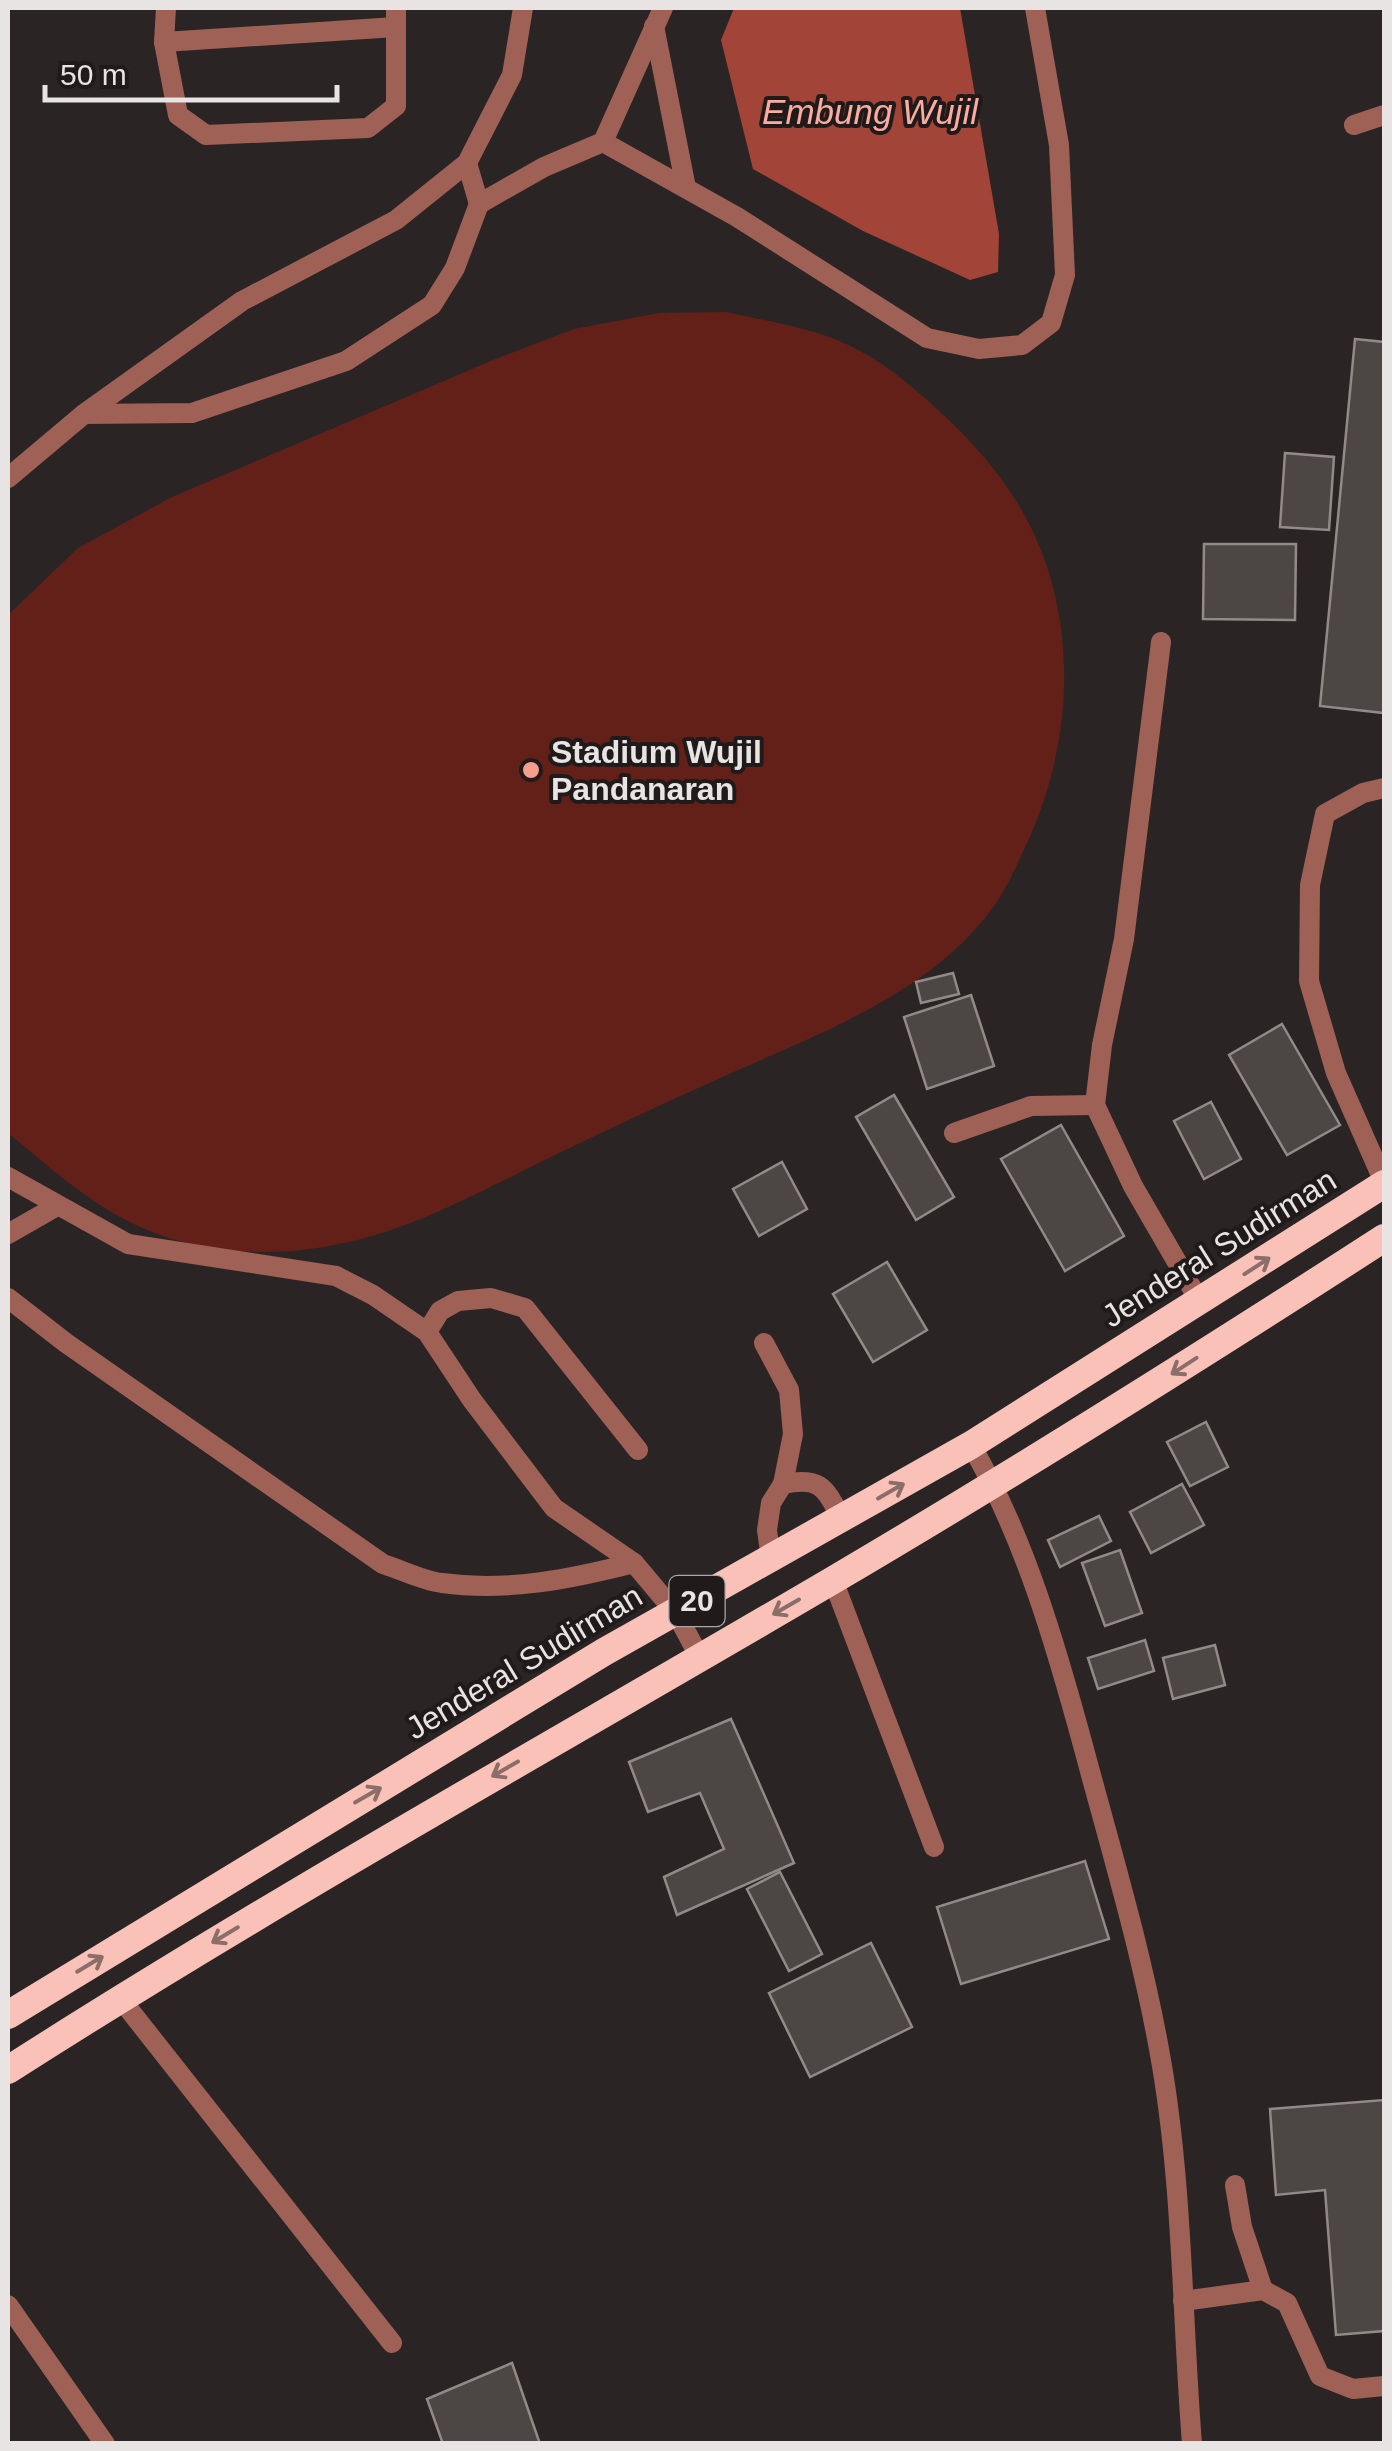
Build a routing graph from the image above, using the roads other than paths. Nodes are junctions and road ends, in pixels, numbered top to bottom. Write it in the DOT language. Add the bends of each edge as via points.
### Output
graph roads {
  1 [pos="166,8"];
  2 [pos="524,8"];
  3 [pos="1035,8"];
  4 [pos="396,17"];
  5 [pos="658,17"];
  6 [pos="164,42"];
  7 [pos="1384,115"];
  8 [pos="1354,125"];
  9 [pos="603,142"];
  10 [pos="467,163"];
  11 [pos="686,188"];
  12 [pos="480,204"];
  13 [pos="84,414"];
  14 [pos="8,478"];
  15 [pos="1162,642"];
  16 [pos="1384,788"];
  17 [pos="1095,1105"];
  18 [pos="954,1133"];
  19 [pos="8,1177"];
  20 [pos="1384,1183"];
  21 [pos="57,1206"];
  22 [pos="8,1234"];
  23 [pos="1384,1238"];
  24 [pos="8,1298"];
  25 [pos="1200,1302"];
  26 [pos="427,1332"];
  27 [pos="764,1343"];
  28 [pos="971,1444"];
  29 [pos="638,1450"];
  30 [pos="992,1483"];
  31 [pos="783,1484"];
  32 [pos="842,1520"];
  33 [pos="771,1560"];
  34 [pos="634,1563"];
  35 [pos="833,1580"];
  36 [pos="676,1613"];
  37 [pos="700,1658"];
  38 [pos="934,1846"];
  39 [pos="120,1998"];
  40 [pos="8,2015"];
  41 [pos="8,2070"];
  42 [pos="1235,2185"];
  43 [pos="1263,2290"];
  44 [pos="1183,2301"];
  45 [pos="8,2306"];
  46 [pos="392,2343"];
  47 [pos="1384,2386"];
  48 [pos="105,2444"];
  49 [pos="1192,2444"];
  1 -- 6 [label="street"];
  2 -- 10 [label="street" via="512,75"];
  3 -- 11 [label="street" via="1059,145 1065,275 1051,323 1022,344 978,349 928,338"];
  4 -- 6 [label="street"];
  4 -- 6 [label="street" via="396,106 368,128 206,135 178,114"];
  5 -- 9 [label="street"];
  5 -- 11 [label="street"];
  7 -- 8 [label="street"];
  9 -- 11 [label="street"];
  9 -- 12 [label="street"];
  10 -- 12 [label="street"];
  10 -- 13 [label="street" via="396,220 242,301"];
  12 -- 13 [label="street" via="432,305 346,361 192,413"];
  13 -- 14 [label="street"];
  15 -- 17 [label="street"];
  16 -- 20 [label="street" via="1325,814 1310,885 1309,981 1336,1073"];
  17 -- 18 [label="street" via="1031,1106"];
  17 -- 25 [label="street"];
  19 -- 21 [label="street"];
  25 -- 20 [label="highway, Jenderal Sudirman / 20, one-way"];
  21 -- 22 [label="street"];
  21 -- 26 [label="street" via="128,1244 336,1276"];
  23 -- 30 [label="highway, 20, one-way"];
  24 -- 34 [label="street" via="383,1564 439,1583 508,1586"];
  25 -- 28 [label="highway, Jenderal Sudirman / 20"];
  26 -- 29 [label="street" via="440,1310 458,1301 491,1298 525,1308"];
  26 -- 34 [label="street" via="554,1508"];
  27 -- 31 [label="street" via="790,1390 793,1434"];
  28 -- 30 [label="street"];
  32 -- 28 [label="highway, Jenderal Sudirman / 20, one-way"];
  30 -- 35 [label="highway, 20"];
  30 -- 44 [label="street" via="1057,1651 1137,1950 1162,2066"];
  31 -- 32 [label="street" via="806,1479 825,1488"];
  31 -- 33 [label="street" via="771,1503"];
  32 -- 33 [label="highway, Jenderal Sudirman / 20"];
  33 -- 36 [label="highway, Jenderal Sudirman / 20"];
  34 -- 36 [label="street"];
  35 -- 37 [label="highway, 20, one-way"];
  35 -- 38 [label="street"];
  36 -- 37 [label="street"];
  40 -- 36 [label="highway, Jenderal Sudirman / 20, one-way"];
  37 -- 39 [label="highway, 20, one-way"];
  39 -- 41 [label="highway, 20"];
  39 -- 46 [label="street"];
  42 -- 43 [label="street"];
  43 -- 44 [label="street"];
  43 -- 47 [label="street" via="1287,2302 1320,2376 1353,2389"];
  44 -- 49 [label="street"];
  45 -- 48 [label="street"];
}
